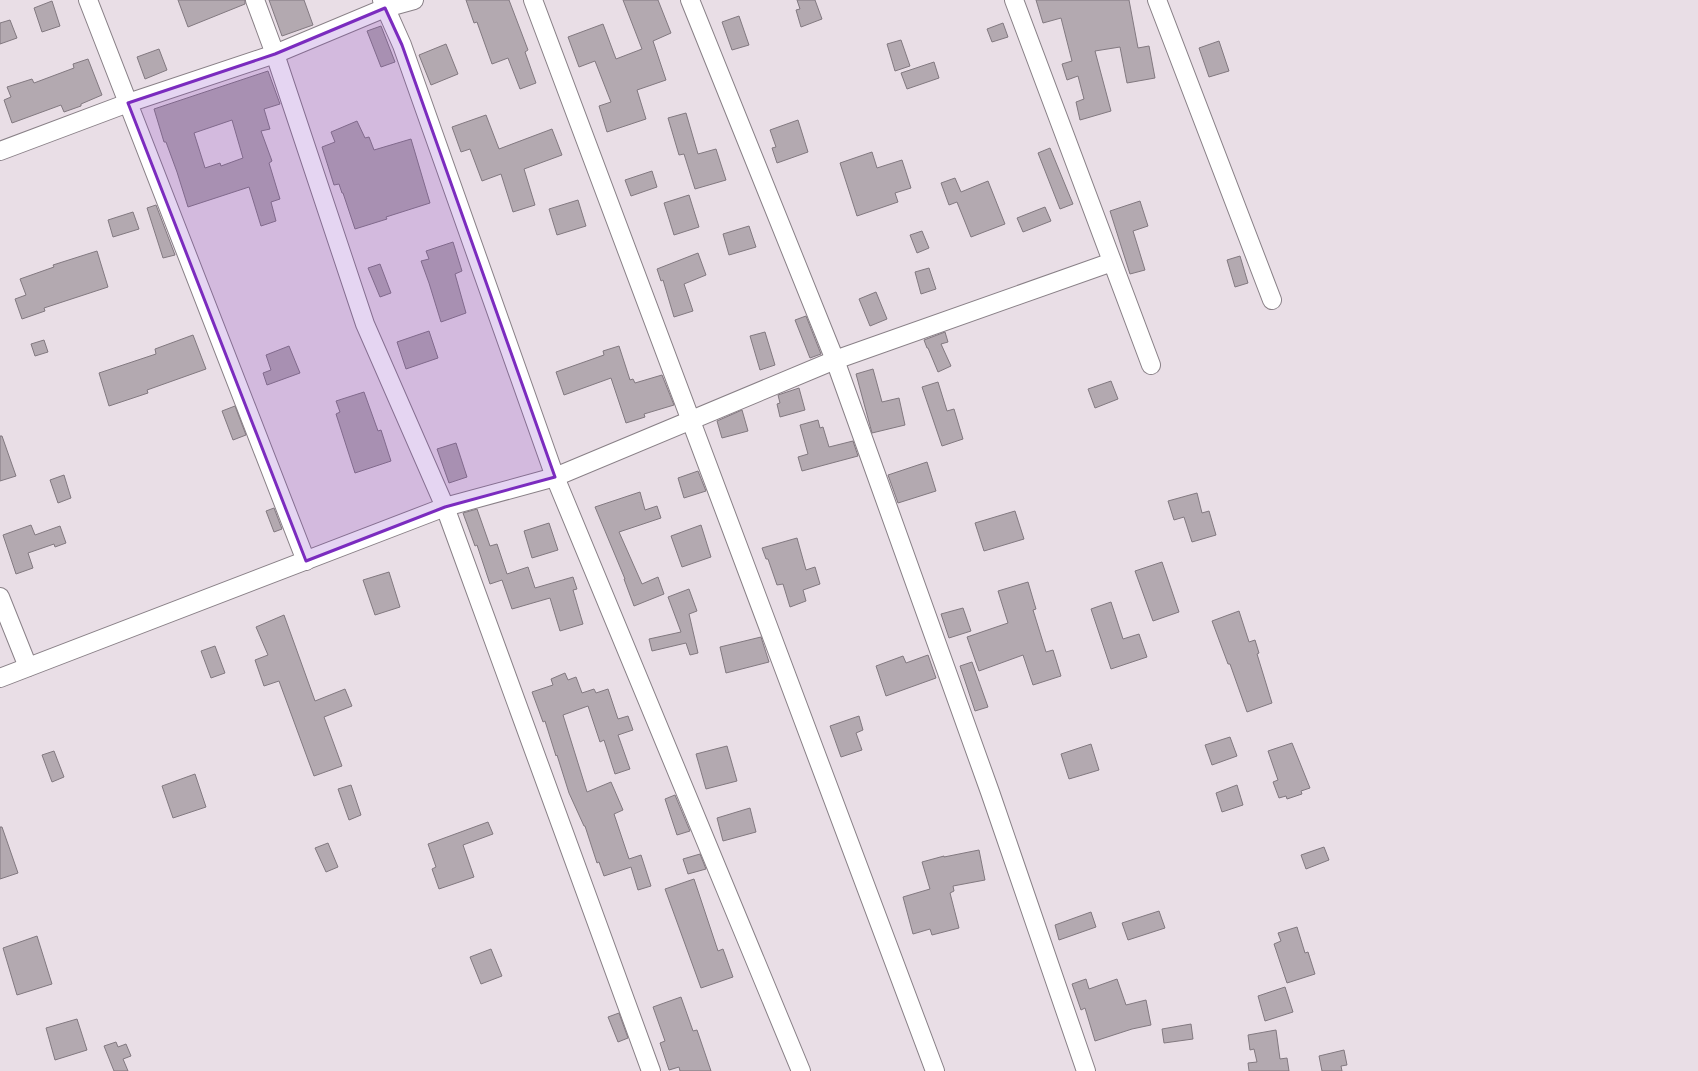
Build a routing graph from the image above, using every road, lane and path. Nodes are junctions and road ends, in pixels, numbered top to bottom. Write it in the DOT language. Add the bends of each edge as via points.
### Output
graph roads {
  1 [pos="88,0"];
  2 [pos="254,0"];
  3 [pos="414,0"];
  4 [pos="533,0"];
  5 [pos="690,0"];
  6 [pos="1014,0"];
  7 [pos="1157,0"];
  8 [pos="384,4"];
  9 [pos="275,54"];
  10 [pos="128,103"];
  11 [pos="0,151"];
  12 [pos="1112,262"];
  13 [pos="1272,300"];
  14 [pos="835,360"];
  15 [pos="1151,365"];
  16 [pos="691,421"];
  17 [pos="555,477"];
  18 [pos="445,507"];
  19 [pos="306,561"];
  20 [pos="0,596"];
  21 [pos="28,667"];
  22 [pos="0,678"];
  23 [pos="651,1071"];
  24 [pos="801,1071"];
  25 [pos="935,1071"];
  26 [pos="1086,1071"];
  1 -- 10 [label="street"];
  2 -- 9 [label="street"];
  3 -- 8 [label="street"];
  4 -- 16 [label="street"];
  5 -- 14 [label="street"];
  6 -- 12 [label="street"];
  7 -- 13 [label="street"];
  8 -- 9 [label="street"];
  8 -- 17 [label="street" via="405,52"];
  9 -- 10 [label="street"];
  9 -- 18 [label="street" via="365,324"];
  10 -- 11 [label="street"];
  10 -- 19 [label="street"];
  12 -- 14 [label="street"];
  12 -- 15 [label="street"];
  14 -- 16 [label="street"];
  14 -- 26 [label="street" via="987,784"];
  16 -- 17 [label="street"];
  16 -- 25 [label="street"];
  17 -- 18 [label="street"];
  17 -- 24 [label="street"];
  18 -- 19 [label="street"];
  18 -- 23 [label="street"];
  19 -- 21 [label="street"];
  20 -- 21 [label="street"];
  21 -- 22 [label="street"];
}
